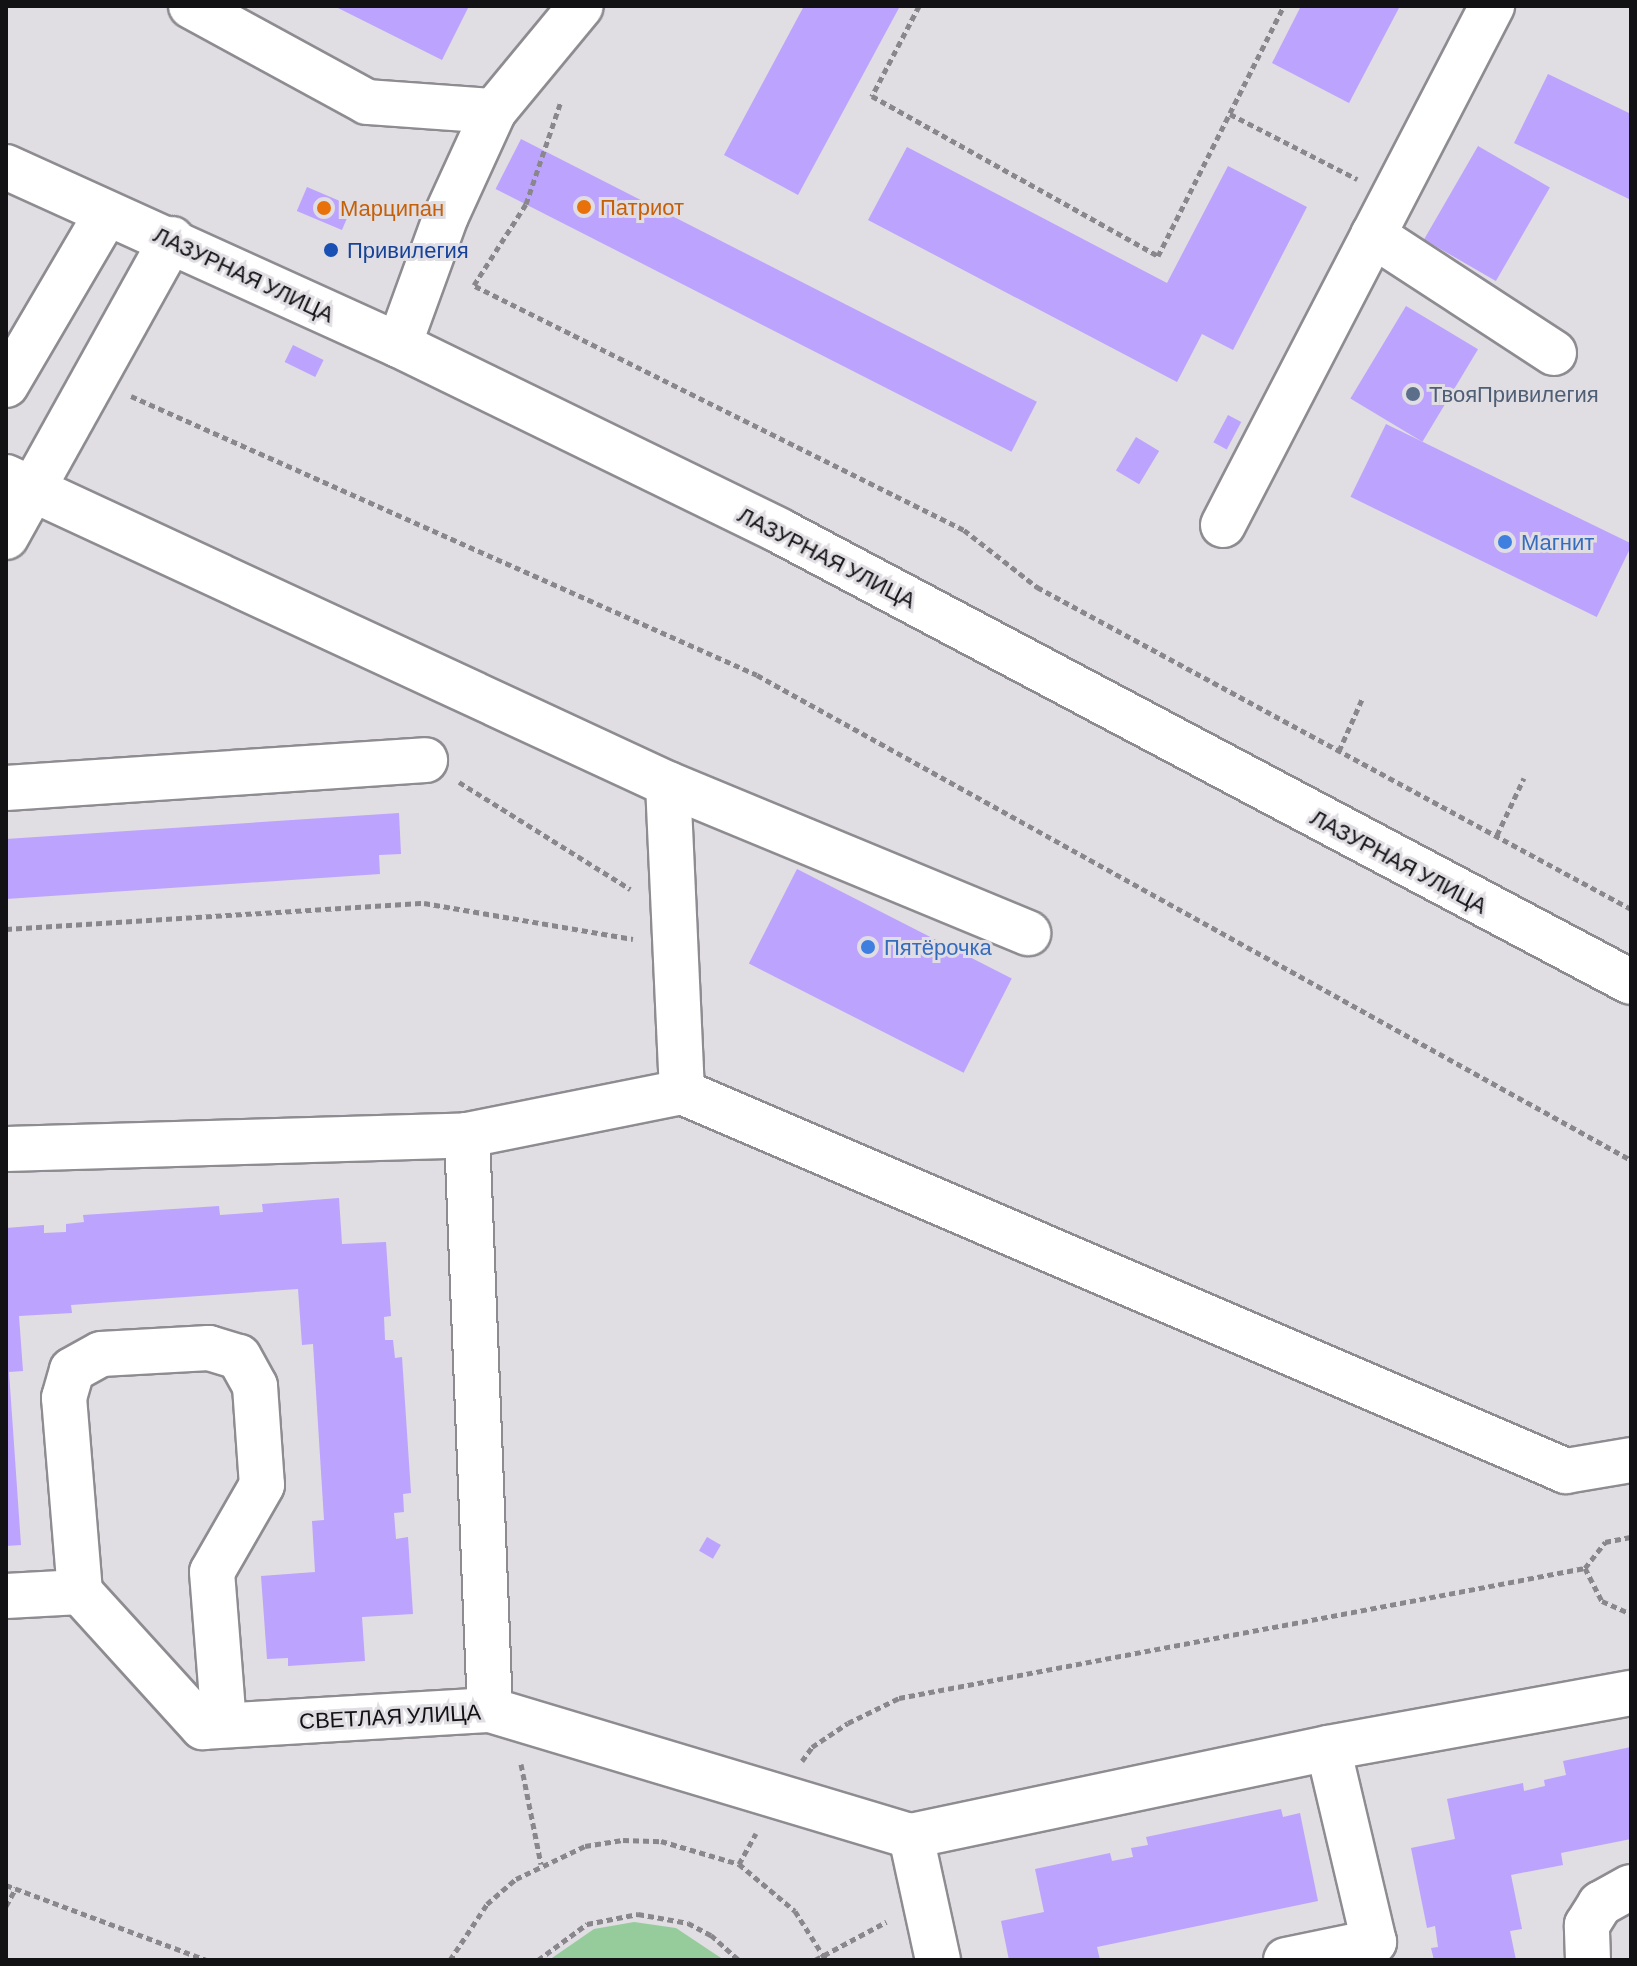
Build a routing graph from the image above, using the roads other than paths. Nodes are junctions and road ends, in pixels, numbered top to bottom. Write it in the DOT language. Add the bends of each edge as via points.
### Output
graph roads {
  1 [pos="191,6"];
  2 [pos="581,6"];
  3 [pos="1492,6"];
  4 [pos="494,111"];
  5 [pos="6,167"];
  6 [pos="107,213"];
  7 [pos="1383,216"];
  8 [pos="172,239"];
  9 [pos="399,345"];
  10 [pos="1554,353"];
  11 [pos="6,385"];
  12 [pos="19,484"];
  13 [pos="1223,525"];
  14 [pos="6,537"];
  15 [pos="425,760"];
  16 [pos="668,784"];
  17 [pos="6,788"];
  18 [pos="1028,933"];
  19 [pos="1631,982"];
  20 [pos="682,1092"];
  21 [pos="467,1135"];
  22 [pos="6,1149"];
  23 [pos="1631,1460"];
  24 [pos="80,1592"];
  25 [pos="6,1596"];
  26 [pos="1631,1693"];
  27 [pos="501,1713"];
  28 [pos="224,1724"];
  29 [pos="1328,1748"];
  30 [pos="911,1836"];
  31 [pos="1631,1887"];
  32 [pos="1376,1951"];
  33 [pos="938,1960"];
  34 [pos="1286,1960"];
  35 [pos="1588,1960"];
  1 -- 4 [label="street" via="367,102"];
  2 -- 4 [label="street"];
  3 -- 7 [label="street"];
  4 -- 9 [label="street"];
  5 -- 6 [label="street, ЛАЗУРНАЯ УЛИЦА"];
  6 -- 8 [label="street, ЛАЗУРНАЯ УЛИЦА"];
  6 -- 11 [label="street"];
  7 -- 10 [label="street"];
  7 -- 13 [label="street"];
  8 -- 9 [label="street, ЛАЗУРНАЯ УЛИЦА"];
  8 -- 12 [label="street" via="94,380"];
  9 -- 19 [label="street, ЛАЗУРНАЯ УЛИЦА" via="875,580"];
  12 -- 14 [label="street"];
  12 -- 16 [label="street"];
  15 -- 17 [label="street"];
  16 -- 18 [label="street"];
  16 -- 20 [label="street"];
  20 -- 21 [label="street"];
  20 -- 23 [label="street" via="1566,1471"];
  21 -- 22 [label="street"];
  21 -- 27 [label="street"];
  24 -- 25 [label="street"];
  24 -- 28 [label="street, СВЕТЛАЯ УЛИЦА" via="203,1727"];
  24 -- 28 [label="street" via="64,1398 72,1370 101,1354 209,1348 239,1357 255,1386 262,1485 212,1572"];
  26 -- 29 [label="street"];
  27 -- 28 [label="street, СВЕТЛАЯ УЛИЦА"];
  27 -- 30 [label="street, СВЕТЛАЯ УЛИЦА"];
  29 -- 30 [label="street"];
  29 -- 32 [label="street"];
  30 -- 33 [label="street"];
  31 -- 35 [label="street" via="1600,1904 1587,1925"];
  32 -- 34 [label="street"];
}
